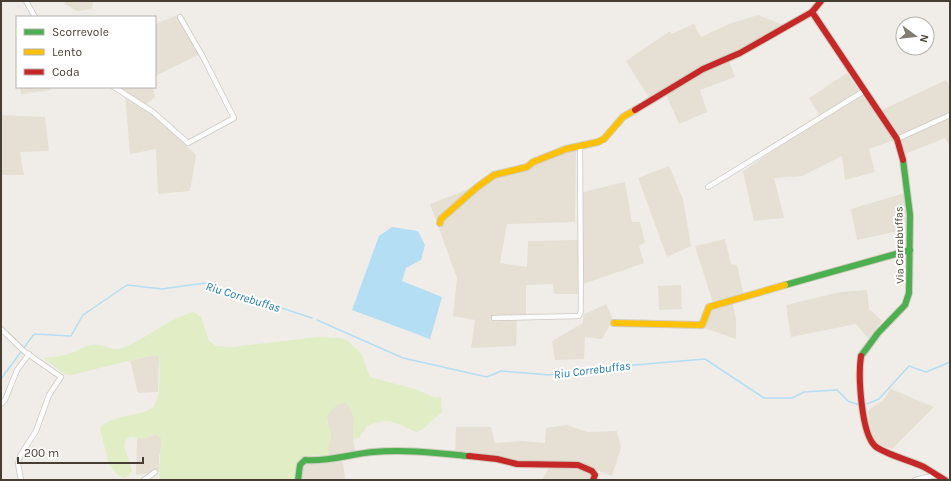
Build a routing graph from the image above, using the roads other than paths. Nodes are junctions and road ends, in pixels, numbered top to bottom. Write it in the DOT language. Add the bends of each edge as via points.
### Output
graph roads {
  1 [pos="26,1"];
  2 [pos="821,1"];
  3 [pos="812,12"];
  4 [pos="34,16"];
  5 [pos="180,17"];
  6 [pos="116,88"];
  7 [pos="864,91"];
  8 [pos="950,115"];
  9 [pos="897,139"];
  10 [pos="580,146"];
  11 [pos="708,187"];
  12 [pos="440,223"];
  13 [pos="910,250"];
  14 [pos="494,318"];
  15 [pos="614,323"];
  16 [pos="1,329"];
  17 [pos="27,353"];
  18 [pos="1,404"];
  19 [pos="154,472"];
  20 [pos="936,475"];
  21 [pos="21,480"];
  22 [pos="144,480"];
  23 [pos="298,480"];
  24 [pos="593,480"];
  25 [pos="915,480"];
  26 [pos="945,480"];
  1 -- 4 [label="street"];
  2 -- 3 [label="street"];
  3 -- 7 [label="street, Via Carrabuffas"];
  3 -- 10 [label="street" via="740,53 703,69 629,113 618,121 604,139"];
  5 -- 6 [label="street" via="234,118 188,143 153,112"];
  7 -- 9 [label="street, Via Carrabuffas"];
  7 -- 11 [label="street"];
  8 -- 9 [label="street"];
  9 -- 13 [label="street, Via Carrabuffas" via="910,213"];
  10 -- 12 [label="street" via="533,162 527,167 494,175 441,218"];
  10 -- 14 [label="street" via="581,312 579,316"];
  13 -- 15 [label="street" via="709,307 702,325"];
  13 -- 20 [label="street, Via Carrabuffas" via="910,293 905,305 878,333 861,357 864,417 870,438 876,447"];
  16 -- 17 [label="street"];
  17 -- 18 [label="street"];
  17 -- 21 [label="street" via="61,377 49,395 36,431 20,456 18,464"];
  19 -- 22 [label="street"];
  20 -- 25 [label="street"];
  20 -- 26 [label="street, Via Carrabuffas"];
  23 -- 24 [label="street" via="300,466 305,460 319,461 373,452 421,452 497,459 517,464 578,465 592,471 595,475"];
}
